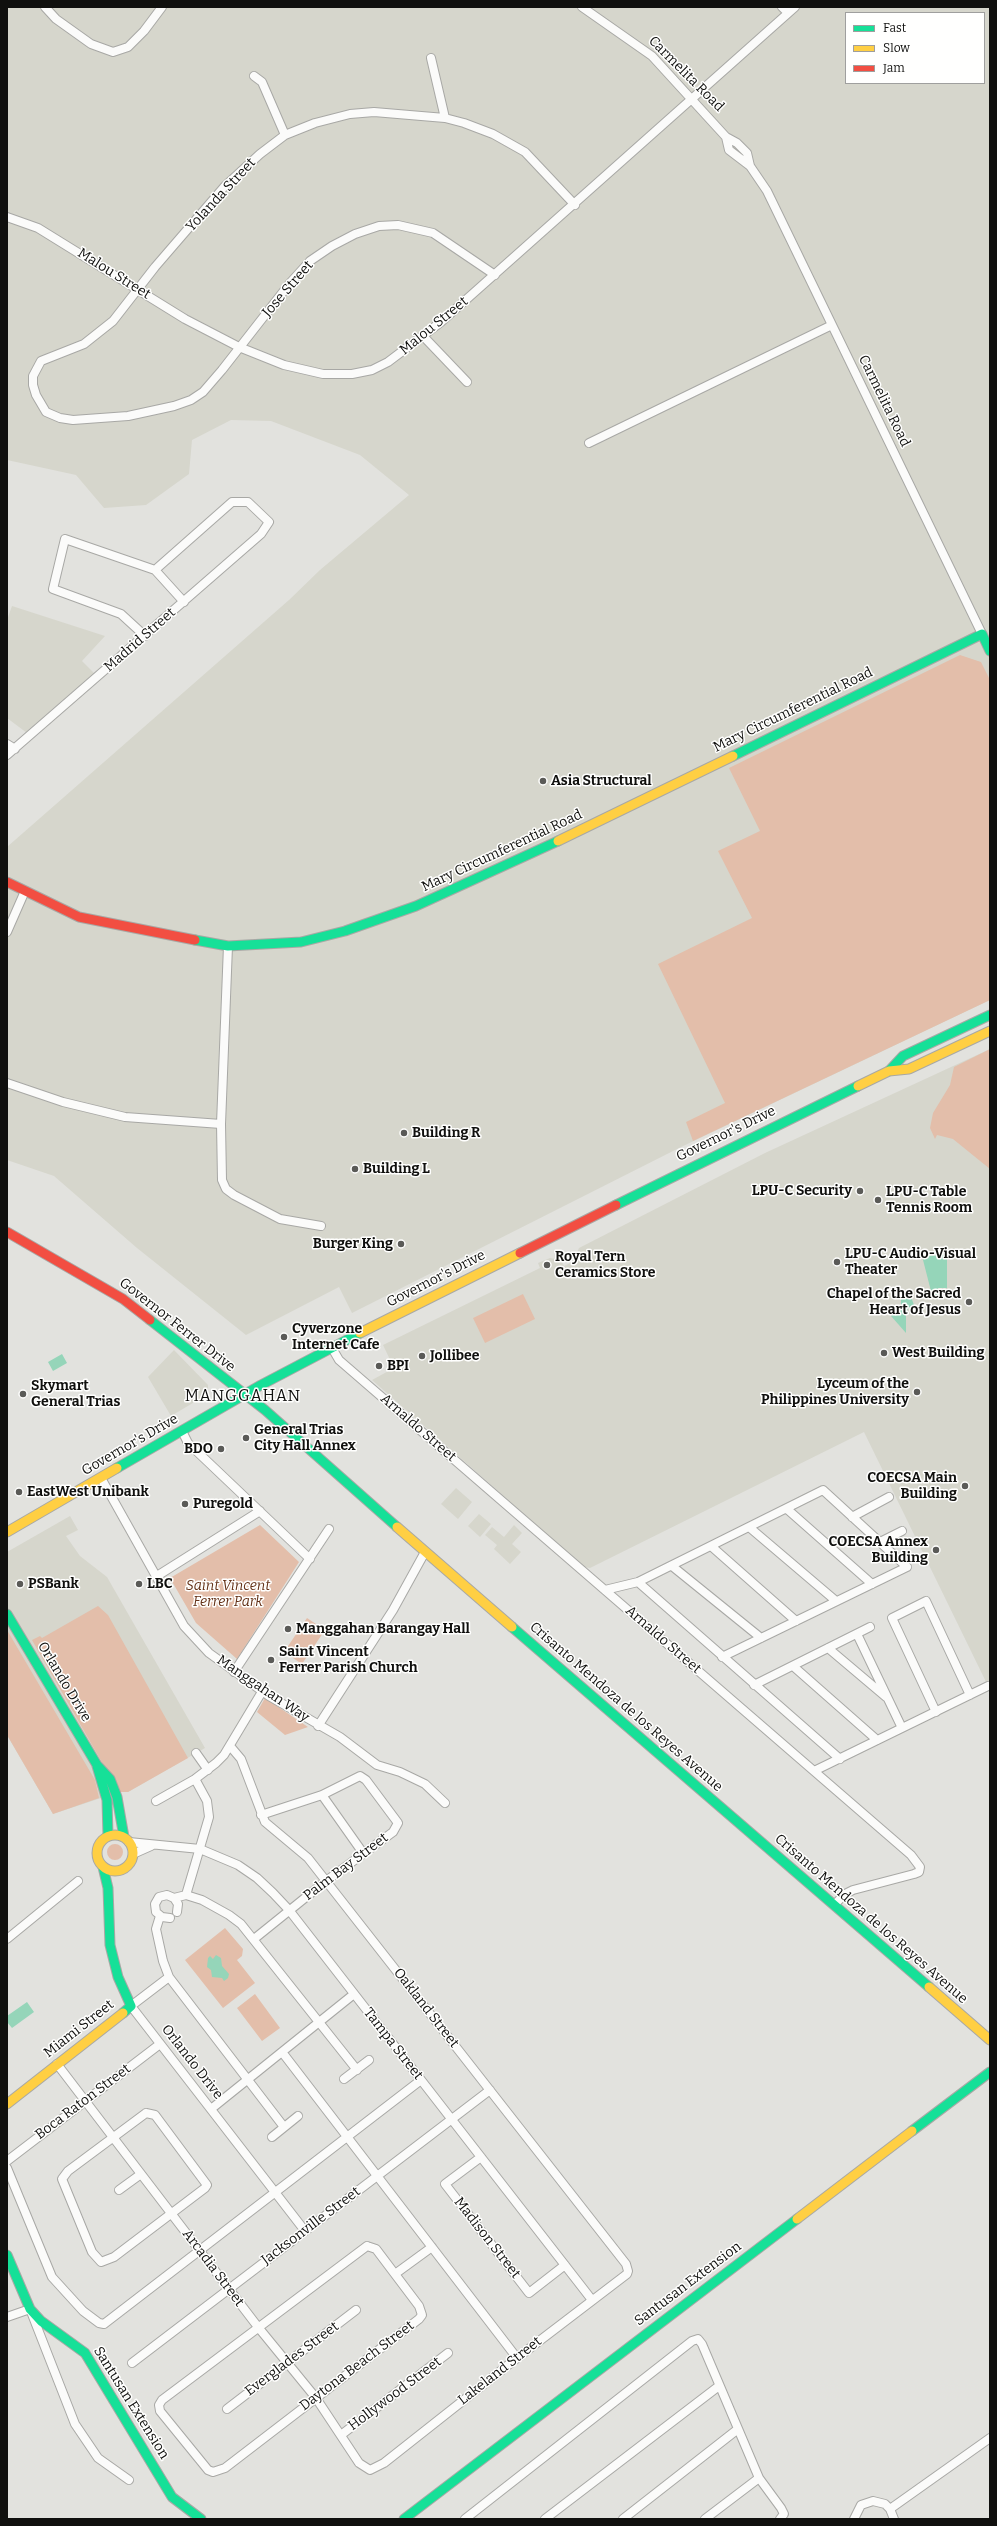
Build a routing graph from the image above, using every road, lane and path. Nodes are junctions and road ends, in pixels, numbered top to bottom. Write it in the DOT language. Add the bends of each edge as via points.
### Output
graph roads {
  1 [pos="45,7"];
  2 [pos="162,7"];
  3 [pos="582,7"];
  4 [pos="795,7"];
  5 [pos="785,10"];
  6 [pos="431,58"];
  7 [pos="254,76"];
  8 [pos="694,99"];
  9 [pos="445,118"];
  10 [pos="285,135"];
  11 [pos="575,205"];
  12 [pos="7,217"];
  13 [pos="496,275"];
  14 [pos="139,290"];
  15 [pos="832,325"];
  16 [pos="424,337"];
  17 [pos="239,347"];
  18 [pos="467,382"];
  19 [pos="589,443"];
  20 [pos="155,570"];
  21 [pos="184,602"];
  22 [pos="982,634"];
  23 [pos="145,636"];
  24 [pos="990,651"];
  25 [pos="7,744"];
  26 [pos="15,749"];
  27 [pos="7,755"];
  28 [pos="7,882"];
  29 [pos="25,891"];
  30 [pos="7,932"];
  31 [pos="228,946"];
  32 [pos="990,1015"];
  33 [pos="990,1030"];
  34 [pos="889,1071"];
  35 [pos="7,1083"];
  36 [pos="221,1124"];
  37 [pos="321,1226"];
  38 [pos="7,1232"];
  39 [pos="332,1348"];
  40 [pos="245,1395"];
  41 [pos="182,1431"];
  42 [pos="101,1478"];
  43 [pos="889,1497"];
  44 [pos="787,1509"];
  45 [pos="260,1511"];
  46 [pos="852,1517"];
  47 [pos="749,1526"];
  48 [pos="329,1529"];
  49 [pos="902,1531"];
  50 [pos="7,1532"];
  51 [pos="880,1542"];
  52 [pos="711,1546"];
  53 [pos="425,1552"];
  54 [pos="310,1559"];
  55 [pos="672,1566"];
  56 [pos="156,1576"];
  57 [pos="638,1582"];
  58 [pos="872,1584"];
  59 [pos="605,1590"];
  60 [pos="836,1601"];
  61 [pos="7,1614"];
  62 [pos="796,1621"];
  63 [pos="870,1627"];
  64 [pos="857,1634"];
  65 [pos="761,1638"];
  66 [pos="828,1648"];
  67 [pos="722,1657"];
  68 [pos="793,1666"];
  69 [pos="234,1672"];
  70 [pos="754,1685"];
  71 [pos="988,1686"];
  72 [pos="260,1695"];
  73 [pos="970,1695"];
  74 [pos="888,1699"];
  75 [pos="936,1712"];
  76 [pos="318,1726"];
  77 [pos="902,1728"];
  78 [pos="877,1740"];
  79 [pos="230,1746"];
  80 [pos="196,1753"];
  81 [pos="840,1759"];
  82 [pos="97,1765"];
  83 [pos="208,1770"];
  84 [pos="814,1771"];
  85 [pos="195,1779"];
  86 [pos="322,1795"];
  87 [pos="156,1802"];
  88 [pos="445,1804"];
  89 [pos="261,1815"];
  90 [pos="108,1836"];
  91 [pos="126,1839"];
  92 [pos="155,1845"];
  93 [pos="200,1849"];
  94 [pos="363,1853"];
  95 [pos="133,1854"];
  96 [pos="103,1867"];
  97 [pos="116,1871"];
  98 [pos="78,1881"];
  99 [pos="326,1881"];
  100 [pos="108,1888"];
  101 [pos="186,1895"];
  102 [pos="174,1898"];
  103 [pos="834,1905"];
  104 [pos="289,1910"];
  105 [pos="176,1912"];
  106 [pos="160,1916"];
  107 [pos="170,1918"];
  108 [pos="7,1939"];
  109 [pos="254,1939"];
  110 [pos="169,1977"];
  111 [pos="354,1994"];
  112 [pos="131,2006"];
  113 [pos="319,2022"];
  114 [pos="990,2040"];
  115 [pos="160,2044"];
  116 [pos="282,2052"];
  117 [pos="369,2060"];
  118 [pos="57,2064"];
  119 [pos="357,2070"];
  120 [pos="990,2072"];
  121 [pos="344,2079"];
  122 [pos="248,2080"];
  123 [pos="421,2080"];
  124 [pos="490,2090"];
  125 [pos="85,2101"];
  126 [pos="7,2104"];
  127 [pos="211,2109"];
  128 [pos="298,2116"];
  129 [pos="452,2120"];
  130 [pos="284,2127"];
  131 [pos="272,2136"];
  132 [pos="347,2137"];
  133 [pos="114,2138"];
  134 [pos="481,2157"];
  135 [pos="7,2161"];
  136 [pos="7,2168"];
  137 [pos="141,2174"];
  138 [pos="377,2176"];
  139 [pos="119,2190"];
  140 [pos="275,2193"];
  141 [pos="172,2214"];
  142 [pos="305,2231"];
  143 [pos="432,2247"];
  144 [pos="200,2251"];
  145 [pos="7,2255"];
  146 [pos="565,2265"];
  147 [pos="628,2271"];
  148 [pos="395,2274"];
  149 [pos="229,2289"];
  150 [pos="592,2300"];
  151 [pos="30,2309"];
  152 [pos="356,2310"];
  153 [pos="7,2317"];
  154 [pos="258,2327"];
  155 [pos="448,2353"];
  156 [pos="517,2358"];
  157 [pos="132,2362"];
  158 [pos="287,2362"];
  159 [pos="718,2386"];
  160 [pos="316,2398"];
  161 [pos="227,2409"];
  162 [pos="738,2429"];
  163 [pos="341,2435"];
  164 [pos="990,2438"];
  165 [pos="370,2470"];
  166 [pos="759,2478"];
  167 [pos="129,2480"];
  168 [pos="890,2509"];
  169 [pos="201,2519"];
  170 [pos="404,2519"];
  171 [pos="465,2519"];
  172 [pos="545,2519"];
  173 [pos="623,2519"];
  174 [pos="705,2519"];
  175 [pos="780,2519"];
  176 [pos="854,2519"];
  177 [pos="894,2519"];
  1 -- 2 [label="street" via="56,19 91,44 113,52 128,47"];
  3 -- 8 [label="street, Carmelita Road" via="652,56"];
  4 -- 5 [label="street, Malou Street"];
  5 -- 8 [label="street, Malou Street"];
  6 -- 9 [label="street"];
  7 -- 10 [label="street" via="262,82"];
  8 -- 11 [label="street, Malou Street"];
  8 -- 15 [label="street, Carmelita Road" via="726,137 747,153 750,166 767,191"];
  9 -- 10 [label="street, Yolanda Street" via="368,112 315,123"];
  9 -- 11 [label="street, Yolanda Street" via="493,134 525,152"];
  10 -- 14 [label="street, Yolanda Street" via="224,187 155,267"];
  11 -- 13 [label="street, Malou Street"];
  12 -- 14 [label="street, Malou Street" via="38,228"];
  13 -- 16 [label="street, Malou Street"];
  13 -- 17 [label="street, Jose Street" via="433,233 398,225 379,226 355,234 332,246 310,262"];
  14 -- 17 [label="street, Malou Street" via="185,319"];
  14 -- 17 [label="street, Yolanda Street" via="114,321 98,334 71,350 41,361 36,369 33,385 46,412 73,420 128,416 174,406 203,392"];
  15 -- 19 [label="street"];
  15 -- 22 [label="street, Carmelita Road"];
  16 -- 17 [label="street, Malou Street" via="388,362 372,370 352,374 323,374 284,365"];
  16 -- 18 [label="street"];
  20 -- 21 [label="street"];
  20 -- 21 [label="street, Madrid Street" via="232,502 248,502 269,522 262,534"];
  20 -- 23 [label="street" via="65,539 53,589 121,614"];
  21 -- 23 [label="street, Madrid Street"];
  22 -- 24 [label="street, Carmelita Road"];
  22 -- 31 [label="street, Mary Circumferential Road" via="532,854 416,906 345,931 301,942"];
  23 -- 26 [label="street, Madrid Street"];
  25 -- 26 [label="street"];
  26 -- 27 [label="street, Madrid Street"];
  28 -- 29 [label="street, Mary Circumferential Road"];
  29 -- 30 [label="street"];
  29 -- 31 [label="street, Mary Circumferential Road" via="78,917"];
  31 -- 36 [label="street"];
  32 -- 34 [label="street, Governor's Drive" via="904,1056"];
  33 -- 34 [label="street, Governor's Drive" via="909,1069"];
  34 -- 39 [label="street, Governor's Drive" via="682,1171"];
  35 -- 36 [label="street" via="62,1102 125,1117"];
  36 -- 37 [label="street" via="222,1180 226,1189 280,1218"];
  38 -- 40 [label="street, Governor Ferrer Drive" via="123,1299"];
  39 -- 40 [label="street, Governor's Drive"];
  39 -- 59 [label="street, Arnaldo Street" via="339,1360"];
  40 -- 41 [label="street, Governor's Drive"];
  40 -- 53 [label="street, Crisanto Mendoza de los Reyes Avenue"];
  41 -- 42 [label="street, Governor's Drive"];
  41 -- 45 [label="street" via="188,1443"];
  42 -- 50 [label="street, Governor's Drive"];
  42 -- 56 [label="street, Manggahan Way"];
  43 -- 46 [label="street"];
  44 -- 46 [label="street" via="823,1490"];
  44 -- 47 [label="street"];
  44 -- 58 [label="street"];
  45 -- 54 [label="street"];
  45 -- 56 [label="street"];
  46 -- 51 [label="street"];
  47 -- 52 [label="street"];
  47 -- 60 [label="street"];
  48 -- 54 [label="street"];
  49 -- 51 [label="street"];
  51 -- 58 [label="street" via="907,1567"];
  52 -- 55 [label="street"];
  52 -- 62 [label="street"];
  53 -- 76 [label="street, Manggahan Way" via="389,1617"];
  53 -- 103 [label="street, Crisanto Mendoza de los Reyes Avenue"];
  54 -- 69 [label="street"];
  55 -- 57 [label="street"];
  55 -- 65 [label="street"];
  56 -- 69 [label="street, Manggahan Way" via="184,1626 209,1653"];
  57 -- 59 [label="street"];
  57 -- 67 [label="street"];
  58 -- 60 [label="street"];
  59 -- 84 [label="street, Arnaldo Street"];
  60 -- 62 [label="street"];
  61 -- 82 [label="street, Orlando Drive"];
  62 -- 65 [label="street"];
  63 -- 64 [label="street"];
  64 -- 66 [label="street"];
  64 -- 74 [label="street"];
  65 -- 67 [label="street"];
  66 -- 68 [label="street"];
  66 -- 74 [label="street"];
  67 -- 70 [label="street"];
  68 -- 70 [label="street"];
  68 -- 78 [label="street"];
  69 -- 76 [label="street, Manggahan Way"];
  70 -- 81 [label="street"];
  71 -- 73 [label="street"];
  72 -- 79 [label="street"];
  73 -- 75 [label="street"];
  73 -- 75 [label="street" via="926,1601 892,1618"];
  74 -- 77 [label="street"];
  75 -- 77 [label="street"];
  76 -- 88 [label="street" via="340,1737 377,1765 425,1784"];
  77 -- 78 [label="street"];
  78 -- 81 [label="street"];
  79 -- 83 [label="street"];
  79 -- 89 [label="street, Oakland Street" via="241,1759"];
  80 -- 83 [label="street"];
  81 -- 84 [label="street"];
  82 -- 90 [label="street, Orlando Drive" via="107,1800"];
  82 -- 91 [label="street, Orlando Drive" via="110,1779 117,1797"];
  83 -- 85 [label="street"];
  84 -- 103 [label="street, Arnaldo Street" via="911,1855 920,1867 919,1872 914,1874 853,1890"];
  85 -- 87 [label="street"];
  85 -- 93 [label="street" via="209,1809"];
  86 -- 89 [label="street, Palm Bay Street"];
  86 -- 94 [label="street"];
  86 -- 94 [label="street, Palm Bay Street" via="356,1777 364,1777 397,1819 398,1824 393,1832"];
  89 -- 99 [label="street, Oakland Street" via="265,1822 308,1858"];
  90 -- 91 [label="street" via="119,1835"];
  90 -- 96 [label="street" via="97,1851"];
  91 -- 92 [label="street, Tampa Street"];
  91 -- 95 [label="street"];
  92 -- 93 [label="street, Tampa Street"];
  92 -- 95 [label="street, Tampa Street"];
  93 -- 101 [label="street"];
  93 -- 104 [label="street, Tampa Street" via="238,1865 257,1878"];
  94 -- 99 [label="street, Palm Bay Street"];
  95 -- 97 [label="street" via="130,1864"];
  96 -- 97 [label="street"];
  96 -- 100 [label="street, Orlando Drive"];
  97 -- 100 [label="street, Orlando Drive"];
  98 -- 108 [label="street"];
  99 -- 104 [label="street, Palm Bay Street"];
  99 -- 124 [label="street, Oakland Street"];
  100 -- 112 [label="street, Orlando Drive" via="110,1945 118,1977"];
  101 -- 102 [label="street"];
  101 -- 109 [label="street" via="230,1915"];
  102 -- 105 [label="street" via="178,1904"];
  102 -- 106 [label="street" via="164,1895 157,1899 155,1907"];
  103 -- 114 [label="street, Crisanto Mendoza de los Reyes Avenue"];
  104 -- 109 [label="street, Palm Bay Street"];
  104 -- 111 [label="street, Tampa Street"];
  106 -- 107 [label="street"];
  106 -- 110 [label="street" via="156,1929 162,1961"];
  109 -- 113 [label="street"];
  110 -- 112 [label="street, Miami Street"];
  110 -- 122 [label="street"];
  111 -- 113 [label="street"];
  111 -- 123 [label="street, Tampa Street"];
  112 -- 115 [label="street, Orlando Drive"];
  112 -- 118 [label="street, Miami Street"];
  113 -- 116 [label="street"];
  113 -- 119 [label="street"];
  115 -- 125 [label="street, Boca Raton Street"];
  115 -- 127 [label="street, Orlando Drive"];
  116 -- 122 [label="street"];
  116 -- 132 [label="street"];
  117 -- 119 [label="street"];
  118 -- 125 [label="street, Arcadia Street"];
  118 -- 126 [label="street, Miami Street"];
  119 -- 121 [label="street"];
  120 -- 170 [label="street, Santusan Extension"];
  122 -- 127 [label="street"];
  122 -- 130 [label="street"];
  123 -- 129 [label="street, Tampa Street"];
  123 -- 132 [label="street"];
  124 -- 129 [label="street, Jacksonville Street"];
  124 -- 147 [label="street, Oakland Street" via="626,2264"];
  125 -- 133 [label="street, Arcadia Street"];
  125 -- 135 [label="street, Boca Raton Street"];
  127 -- 140 [label="street, Orlando Drive"];
  128 -- 130 [label="street"];
  129 -- 134 [label="street, Tampa Street"];
  129 -- 138 [label="street, Jacksonville Street"];
  130 -- 131 [label="street"];
  132 -- 138 [label="street"];
  132 -- 140 [label="street"];
  133 -- 137 [label="street, Arcadia Street"];
  133 -- 141 [label="street" via="146,2113 155,2115 206,2181 205,2188"];
  133 -- 141 [label="street" via="68,2171 62,2179 96,2258 101,2262 114,2257"];
  134 -- 146 [label="street, Tampa Street"];
  134 -- 146 [label="street, Madison Street" via="445,2184 529,2292"];
  136 -- 144 [label="street" via="52,2277 83,2311 99,2323 104,2324"];
  137 -- 139 [label="street"];
  137 -- 141 [label="street, Arcadia Street"];
  138 -- 142 [label="street, Jacksonville Street"];
  138 -- 143 [label="street"];
  140 -- 142 [label="street, Orlando Drive"];
  140 -- 144 [label="street"];
  141 -- 144 [label="street, Arcadia Street"];
  142 -- 149 [label="street, Jacksonville Street"];
  143 -- 148 [label="street"];
  143 -- 156 [label="street"];
  144 -- 149 [label="street, Arcadia Street"];
  145 -- 151 [label="street"];
  146 -- 150 [label="street, Tampa Street"];
  147 -- 150 [label="street, Lakeland Street" via="624,2278"];
  148 -- 154 [label="street, Daytona Beach Street" via="376,2249 367,2246"];
  148 -- 160 [label="street, Daytona Beach Street" via="419,2306 422,2315"];
  149 -- 154 [label="street, Arcadia Street"];
  149 -- 157 [label="street, Jacksonville Street"];
  150 -- 156 [label="street, Lakeland Street"];
  151 -- 153 [label="street"];
  151 -- 167 [label="street" via="75,2424 98,2458"];
  151 -- 169 [label="street, Santusan Extension" via="41,2321 85,2353 172,2497"];
  152 -- 158 [label="street, Everglades Street"];
  154 -- 158 [label="street, Arcadia Street"];
  154 -- 160 [label="street, Daytona Beach Street" via="167,2395 159,2405 165,2417 204,2467 213,2472 225,2468"];
  155 -- 163 [label="street, Hollywood Street"];
  156 -- 165 [label="street, Lakeland Street" via="384,2463"];
  158 -- 160 [label="street, Arcadia Street"];
  158 -- 161 [label="street, Everglades Street"];
  159 -- 162 [label="street"];
  159 -- 171 [label="street" via="702,2344 698,2339 692,2341"];
  159 -- 172 [label="street"];
  160 -- 163 [label="street, Arcadia Street"];
  162 -- 166 [label="street"];
  162 -- 173 [label="street"];
  163 -- 165 [label="street, Arcadia Street" via="359,2463"];
  164 -- 168 [label="street"];
  166 -- 174 [label="street"];
  166 -- 175 [label="street" via="781,2508 784,2514"];
  168 -- 176 [label="street" via="880,2502 867,2502 857,2510"];
  168 -- 177 [label="street"];
}
